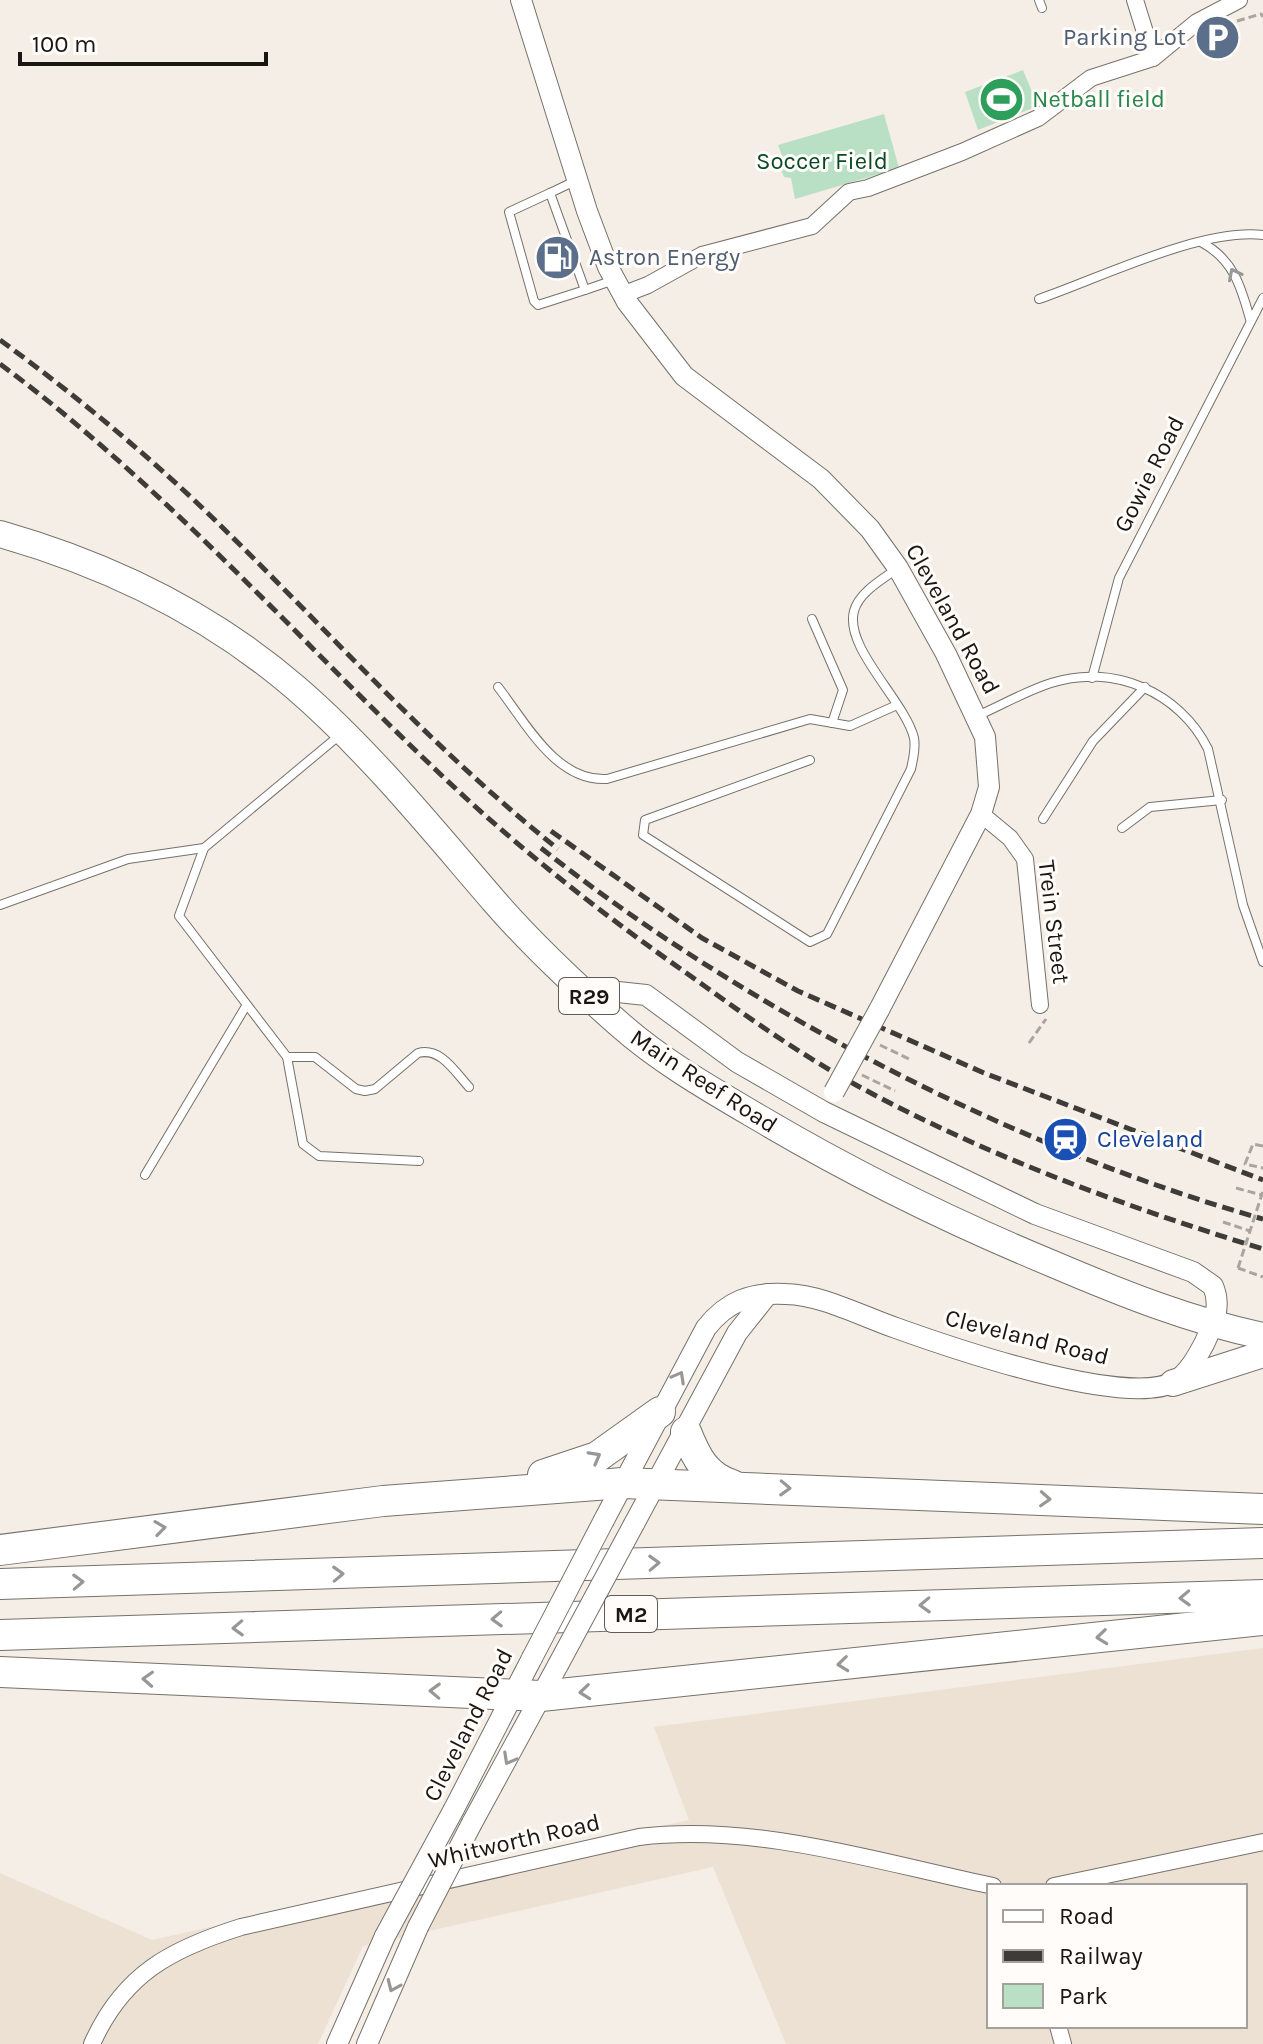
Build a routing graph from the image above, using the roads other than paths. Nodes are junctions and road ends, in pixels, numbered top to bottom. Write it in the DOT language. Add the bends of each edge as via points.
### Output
graph roads {
  1 [pos="521,0"];
  2 [pos="1135,0"];
  3 [pos="1239,0"];
  4 [pos="1153,58"];
  5 [pos="577,180"];
  6 [pos="550,193"];
  7 [pos="1263,235"];
  8 [pos="1200,241"];
  9 [pos="619,287"];
  10 [pos="585,290"];
  11 [pos="1263,298"];
  12 [pos="1039,299"];
  13 [pos="1250,319"];
  14 [pos="0,534"];
  15 [pos="898,568"];
  16 [pos="812,619"];
  17 [pos="1092,678"];
  18 [pos="498,687"];
  19 [pos="1145,687"];
  20 [pos="897,705"];
  21 [pos="977,716"];
  22 [pos="832,723"];
  23 [pos="342,733"];
  24 [pos="810,760"];
  25 [pos="1222,800"];
  26 [pos="981,814"];
  27 [pos="1043,819"];
  28 [pos="1122,828"];
  29 [pos="204,848"];
  30 [pos="0,905"];
  31 [pos="1263,962"];
  32 [pos="581,988"];
  33 [pos="1040,1005"];
  34 [pos="246,1006"];
  35 [pos="287,1057"];
  36 [pos="469,1087"];
  37 [pos="824,1112"];
  38 [pos="419,1161"];
  39 [pos="145,1175"];
  40 [pos="768,1294"];
  41 [pos="1213,1324"];
  42 [pos="1263,1336"];
  43 [pos="1263,1354"];
  44 [pos="1173,1383"];
  45 [pos="660,1412"];
  46 [pos="686,1432"];
  47 [pos="623,1483"];
  48 [pos="657,1484"];
  49 [pos="735,1487"];
  50 [pos="383,1501"];
  51 [pos="1263,1509"];
  52 [pos="1263,1543"];
  53 [pos="0,1550"];
  54 [pos="0,1584"];
  55 [pos="1263,1595"];
  56 [pos="1263,1620"];
  57 [pos="0,1635"];
  58 [pos="0,1672"];
  59 [pos="528,1696"];
  60 [pos="1263,1842"];
  61 [pos="1064,1884"];
  62 [pos="987,1885"];
  63 [pos="92,2044"];
  64 [pos="337,2044"];
  65 [pos="367,2044"];
  1 -- 5 [label="street, Cleveland Road"];
  2 -- 4 [label="street"];
  3 -- 4 [label="street" via="1197,22"];
  4 -- 9 [label="street" via="1091,78 1038,118 962,152 849,192 812,226 702,255"];
  5 -- 6 [label="lane"];
  5 -- 9 [label="street, Cleveland Road"];
  6 -- 10 [label="lane"];
  6 -- 10 [label="lane" via="509,212 534,301 546,305"];
  7 -- 8 [label="lane"];
  8 -- 12 [label="lane"];
  13 -- 8 [label="lane, one-way" via="1232,268"];
  9 -- 10 [label="lane"];
  9 -- 15 [label="street, Cleveland Road" via="684,376 821,479 870,529"];
  11 -- 13 [label="lane, Gowie Road"];
  13 -- 17 [label="lane, Gowie Road" via="1119,578"];
  14 -- 23 [label="main road, Main Reef Road / R29" via="91,563 193,614 275,671"];
  15 -- 20 [label="lane" via="867,592 854,610 856,636"];
  15 -- 21 [label="street, Cleveland Road"];
  16 -- 22 [label="lane" via="843,690"];
  17 -- 19 [label="lane"];
  17 -- 21 [label="lane" via="1053,682"];
  18 -- 22 [label="lane" via="564,769 592,780 810,719"];
  19 -- 25 [label="lane" via="1173,704 1201,735"];
  19 -- 27 [label="lane" via="1093,741"];
  20 -- 22 [label="lane" via="860,725"];
  20 -- 24 [label="lane" via="914,738 911,769 820,939 810,942 643,835 645,820"];
  21 -- 26 [label="street, Cleveland Road" via="989,772"];
  23 -- 29 [label="lane"];
  23 -- 32 [label="main road, Main Reef Road / R29"];
  25 -- 28 [label="lane" via="1150,807"];
  25 -- 31 [label="lane" via="1243,905"];
  26 -- 33 [label="street, Trein Street" via="1025,859"];
  26 -- 37 [label="street, Cleveland Road, bridge"];
  29 -- 30 [label="lane" via="128,859"];
  29 -- 34 [label="lane" via="179,916"];
  32 -- 37 [label="street" via="646,995 737,1062"];
  32 -- 41 [label="main road, Main Reef Road / R29" via="672,1065 819,1154 988,1237 1116,1291"];
  34 -- 35 [label="lane"];
  34 -- 39 [label="lane"];
  35 -- 36 [label="lane" via="315,1057 365,1091 427,1051 437,1053"];
  35 -- 38 [label="lane" via="307,1150 319,1156"];
  37 -- 41 [label="street" via="1035,1214 1193,1272 1213,1286"];
  40 -- 44 [label="street, Cleveland Road" via="813,1299 1042,1373 1116,1386"];
  45 -- 40 [label="street, Cleveland Road, one-way" via="716,1316 746,1297"];
  40 -- 46 [label="street, Cleveland Road" via="737,1333"];
  41 -- 42 [label="main road, Main Reef Road / R29"];
  41 -- 44 [label="street" via="1193,1363"];
  43 -- 44 [label="main road"];
  45 -- 47 [label="street, Cleveland Road"];
  50 -- 45 [label="highway, one-way" via="579,1466"];
  46 -- 48 [label="street, Cleveland Road"];
  46 -- 49 [label="highway" via="701,1464"];
  47 -- 48 [label="highway"];
  47 -- 50 [label="highway"];
  47 -- 59 [label="street, Cleveland Road, bridge" via="532,1658"];
  48 -- 49 [label="highway"];
  48 -- 59 [label="street, Cleveland Road, bridge" via="558,1665"];
  49 -- 51 [label="highway, one-way"];
  53 -- 50 [label="highway, one-way"];
  54 -- 52 [label="highway, M2, one-way"];
  55 -- 57 [label="highway, M2, one-way"];
  56 -- 59 [label="highway, one-way"];
  59 -- 58 [label="highway, one-way"];
  59 -- 64 [label="street, Cleveland Road, bridge" via="454,1809 385,1936"];
  59 -- 65 [label="street, Cleveland Road, one-way, bridge"];
  60 -- 61 [label="street"];
  62 -- 63 [label="street, Whitworth Road" via="753,1836 698,1832 639,1837 198,1941 172,1952 129,1986"];
}
